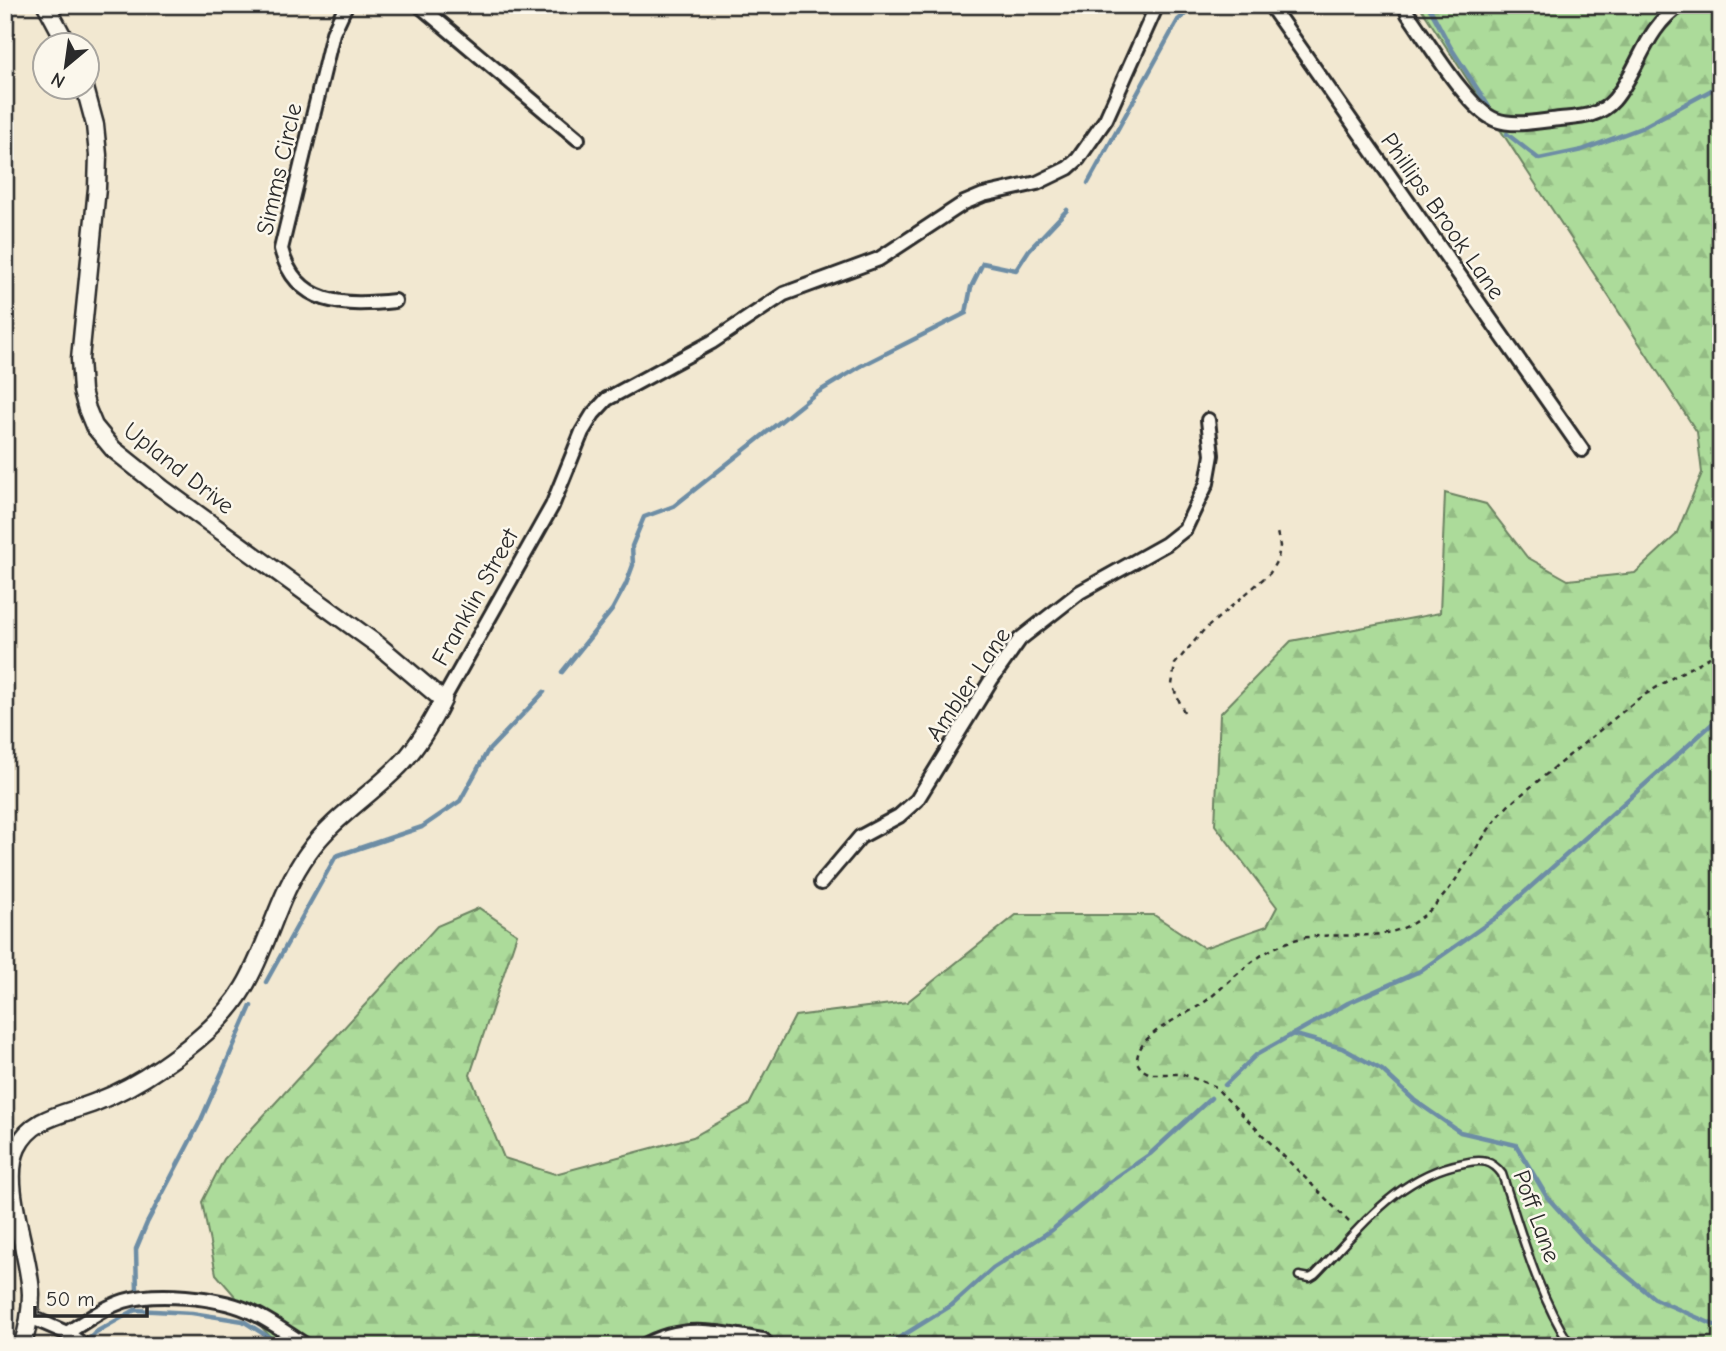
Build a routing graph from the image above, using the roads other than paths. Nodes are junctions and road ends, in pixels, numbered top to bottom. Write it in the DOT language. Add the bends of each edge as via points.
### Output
graph roads {
  1 [pos="46,5"];
  2 [pos="346,5"];
  3 [pos="419,5"];
  4 [pos="1157,5"];
  5 [pos="1270,5"];
  6 [pos="1405,5"];
  7 [pos="1681,5"];
  8 [pos="60,32"];
  9 [pos="89,102"];
  10 [pos="578,139"];
  11 [pos="395,300"];
  12 [pos="1208,420"];
  13 [pos="1582,450"];
  14 [pos="443,700"];
  15 [pos="821,883"];
  16 [pos="1299,1276"];
  17 [pos="30,1317"];
  18 [pos="76,1339"];
  19 [pos="22,1346"];
  20 [pos="307,1346"];
  21 [pos="643,1346"];
  22 [pos="769,1346"];
  23 [pos="1571,1346"];
  1 -- 8 [label="street"];
  2 -- 11 [label="street, Simms Circle" via="333,33 281,249 296,280 328,300 360,304"];
  3 -- 10 [label="street"];
  4 -- 14 [label="street, Franklin Street" via="1106,119 1068,168 1037,183 964,203 879,259 784,294 712,342 607,399 582,432 552,506"];
  5 -- 13 [label="street, Phillips Brook Lane"];
  6 -- 7 [label="street" via="1475,106 1495,120 1514,123 1587,117 1600,111 1620,92 1650,35"];
  9 -- 14 [label="street, Upland Drive" via="98,155 97,188 80,359 82,391 94,426 113,449 163,489 378,645"];
  12 -- 15 [label="street, Ambler Lane" via="1212,456 1207,483 1185,528 1167,544 1080,592 1020,639 917,800 899,816 860,837"];
  14 -- 17 [label="street, Franklin Street" via="402,763 309,851 293,875 244,987 212,1027 123,1090 45,1119 24,1137 16,1150 11,1177 28,1270"];
  16 -- 23 [label="lane, Poff Lane" via="1315,1275 1389,1198 1427,1173 1486,1161 1502,1174 1541,1288"];
  17 -- 18 [label="street"];
  17 -- 19 [label="street, Franklin Street"];
  18 -- 20 [label="street" via="99,1312 140,1298 166,1297 231,1304"];
  21 -- 22 [label="street" via="688,1331 763,1340"];
}
